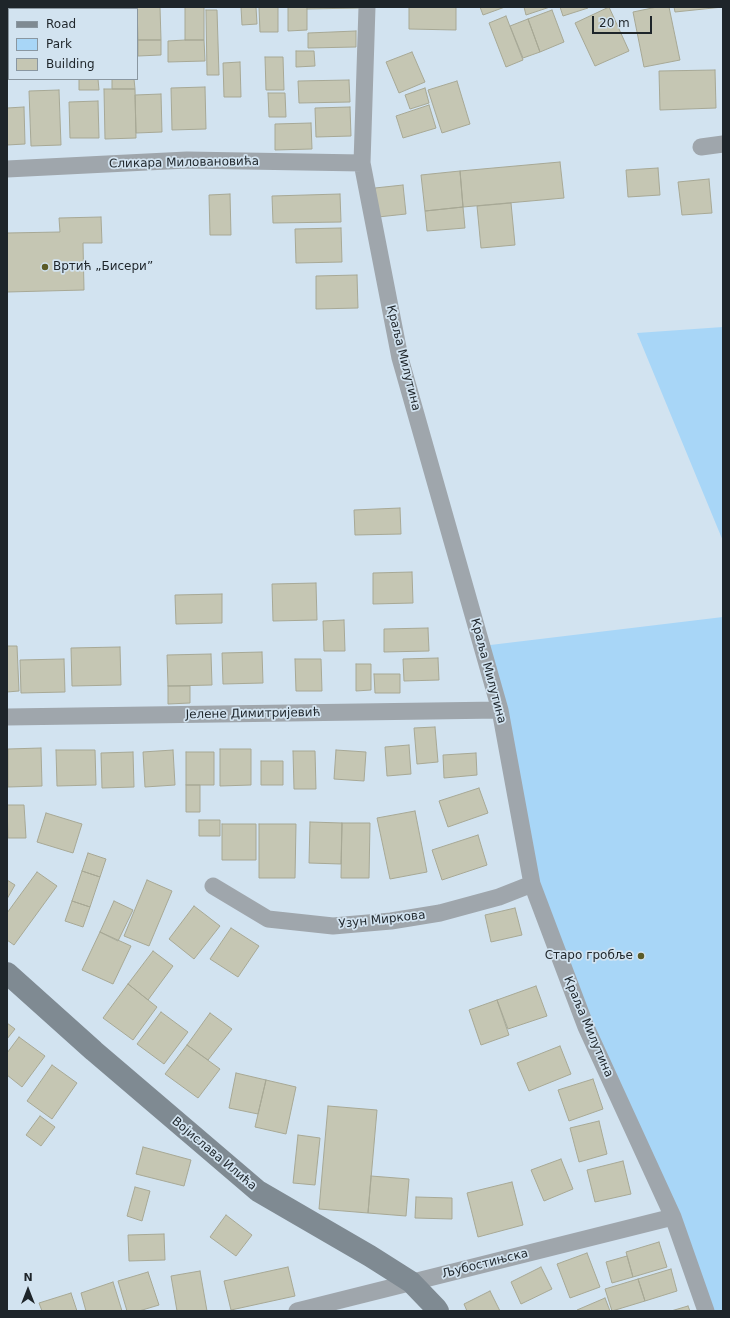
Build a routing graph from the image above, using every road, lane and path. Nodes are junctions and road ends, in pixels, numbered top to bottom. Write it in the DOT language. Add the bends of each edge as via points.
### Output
graph roads {
  1 [pos="367,7"];
  2 [pos="723,144"];
  3 [pos="700,147"];
  4 [pos="362,163"];
  5 [pos="7,169"];
  6 [pos="500,710"];
  7 [pos="7,717"];
  8 [pos="532,884"];
  9 [pos="213,886"];
  10 [pos="7,973"];
  11 [pos="673,1217"];
  12 [pos="411,1282"];
  13 [pos="297,1311"];
  14 [pos="438,1311"];
  15 [pos="706,1311"];
  1 -- 4 [label="street, Краља Милутина"];
  2 -- 3 [label="street"];
  4 -- 5 [label="street, Сликара Миловановића" via="187,160"];
  4 -- 6 [label="street, Краља Милутина" via="400,358"];
  6 -- 7 [label="street, Јелене Димитријевић"];
  6 -- 8 [label="street, Краља Милутина"];
  8 -- 9 [label="street, Узун Миркова" via="499,897 440,913 391,922 334,926 268,919"];
  8 -- 11 [label="street, Краља Милутина" via="586,1027"];
  10 -- 12 [label="street, Војислава Илића" via="258,1191"];
  11 -- 12 [label="street, Љубостињска"];
  11 -- 15 [label="street, Краља Милутина"];
  12 -- 13 [label="street, Љубостињска"];
  12 -- 14 [label="street, Војислава Илића"];
}
